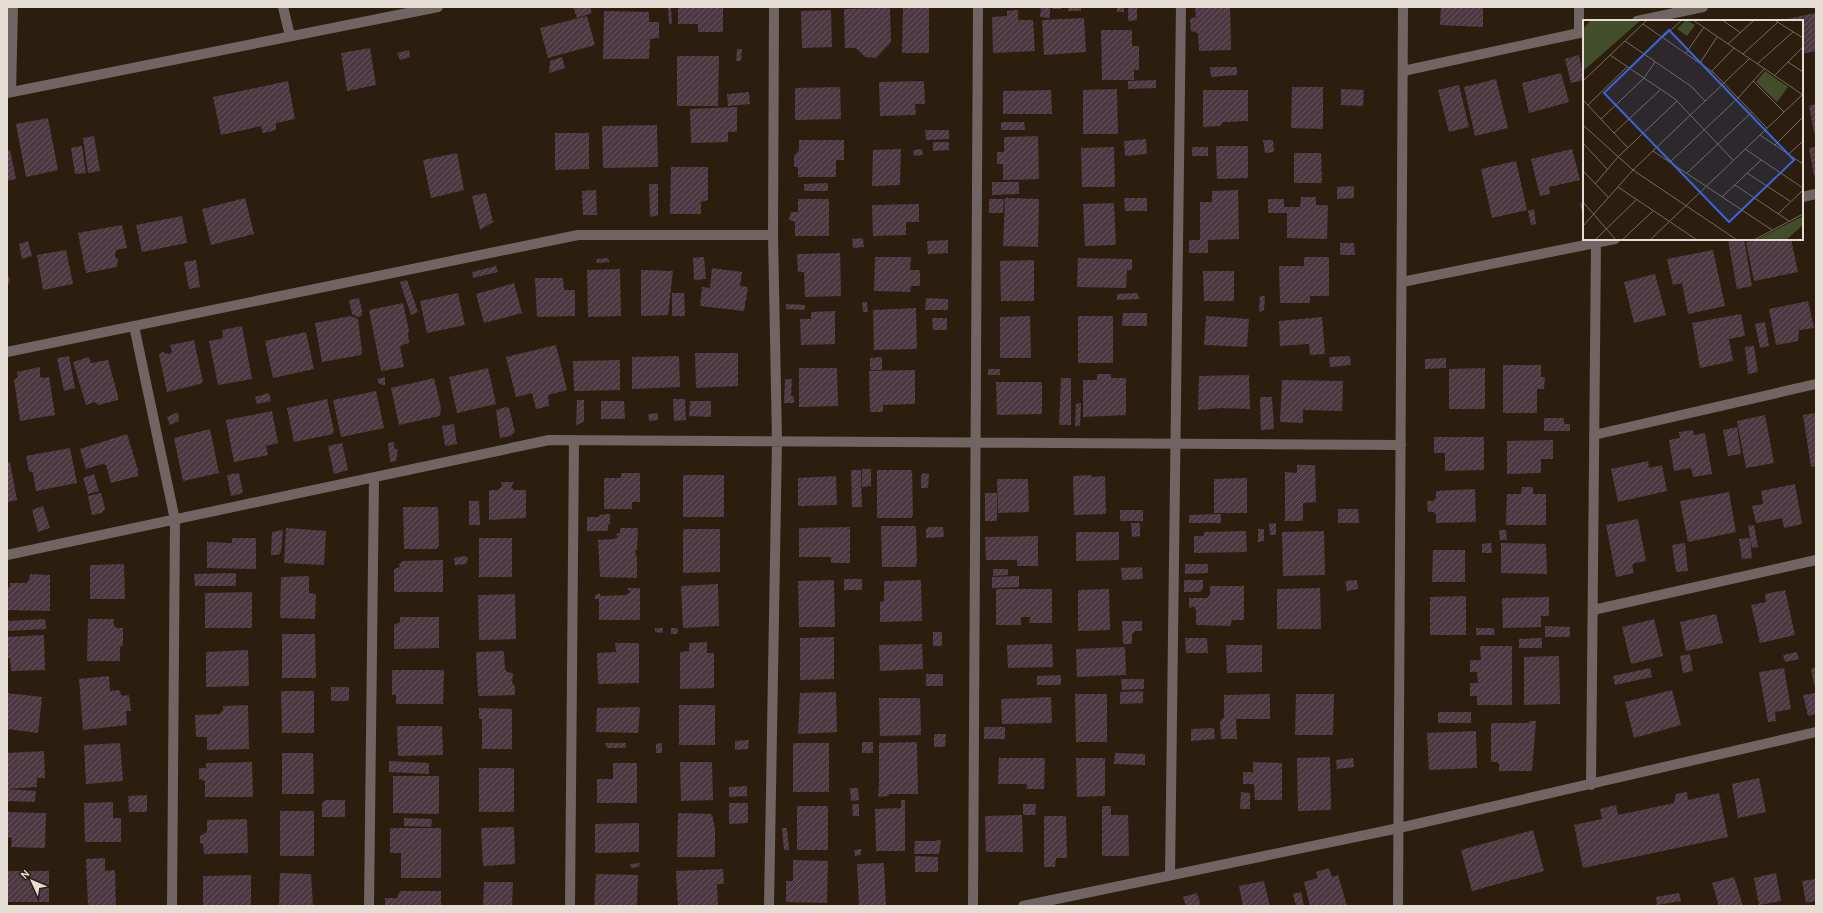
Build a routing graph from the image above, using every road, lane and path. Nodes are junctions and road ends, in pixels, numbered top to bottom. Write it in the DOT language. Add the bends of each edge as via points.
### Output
graph roads {
  1 [pos="13,7"];
  2 [pos="283,7"];
  3 [pos="438,7"];
  4 [pos="774,7"];
  5 [pos="978,7"];
  6 [pos="1181,7"];
  7 [pos="1403,7"];
  8 [pos="1579,7"];
  9 [pos="1703,7"];
  10 [pos="1642,20"];
  11 [pos="1582,33"];
  12 [pos="290,36"];
  13 [pos="1403,71"];
  14 [pos="9,93"];
  15 [pos="1816,194"];
  16 [pos="1803,197"];
  17 [pos="773,236"];
  18 [pos="1610,240"];
  19 [pos="1596,243"];
  20 [pos="1402,282"];
  21 [pos="134,326"];
  22 [pos="7,352"];
  23 [pos="1816,384"];
  24 [pos="1594,435"];
  25 [pos="574,440"];
  26 [pos="777,441"];
  27 [pos="976,442"];
  28 [pos="1175,444"];
  29 [pos="1401,445"];
  30 [pos="374,478"];
  31 [pos="175,520"];
  32 [pos="7,555"];
  33 [pos="1816,560"];
  34 [pos="1592,610"];
  35 [pos="1816,732"];
  36 [pos="1591,785"];
  37 [pos="1399,828"];
  38 [pos="1170,875"];
  39 [pos="172,906"];
  40 [pos="369,906"];
  41 [pos="570,906"];
  42 [pos="769,906"];
  43 [pos="973,906"];
  44 [pos="1022,906"];
  45 [pos="1398,906"];
  1 -- 14 [label="street"];
  2 -- 12 [label="street"];
  3 -- 12 [label="street"];
  4 -- 17 [label="street"];
  5 -- 27 [label="street"];
  6 -- 28 [label="street"];
  7 -- 13 [label="street"];
  8 -- 11 [label="street"];
  9 -- 10 [label="street"];
  11 -- 13 [label="street"];
  12 -- 14 [label="street"];
  13 -- 20 [label="street"];
  15 -- 16 [label="street"];
  17 -- 21 [label="street" via="578,235"];
  17 -- 26 [label="street"];
  18 -- 19 [label="street"];
  19 -- 20 [label="street"];
  19 -- 24 [label="street"];
  20 -- 29 [label="street"];
  21 -- 22 [label="street"];
  21 -- 31 [label="street"];
  23 -- 24 [label="street"];
  24 -- 34 [label="street"];
  25 -- 26 [label="street"];
  25 -- 30 [label="street" via="549,440"];
  25 -- 41 [label="street"];
  26 -- 27 [label="street"];
  26 -- 42 [label="street"];
  27 -- 28 [label="street"];
  27 -- 43 [label="street"];
  28 -- 29 [label="street"];
  28 -- 38 [label="street"];
  29 -- 37 [label="street"];
  30 -- 31 [label="street"];
  30 -- 40 [label="street"];
  31 -- 32 [label="street"];
  31 -- 39 [label="street"];
  33 -- 34 [label="street"];
  34 -- 36 [label="street"];
  35 -- 36 [label="street"];
  36 -- 37 [label="street"];
  37 -- 38 [label="street"];
  37 -- 45 [label="street"];
  38 -- 44 [label="street"];
}
